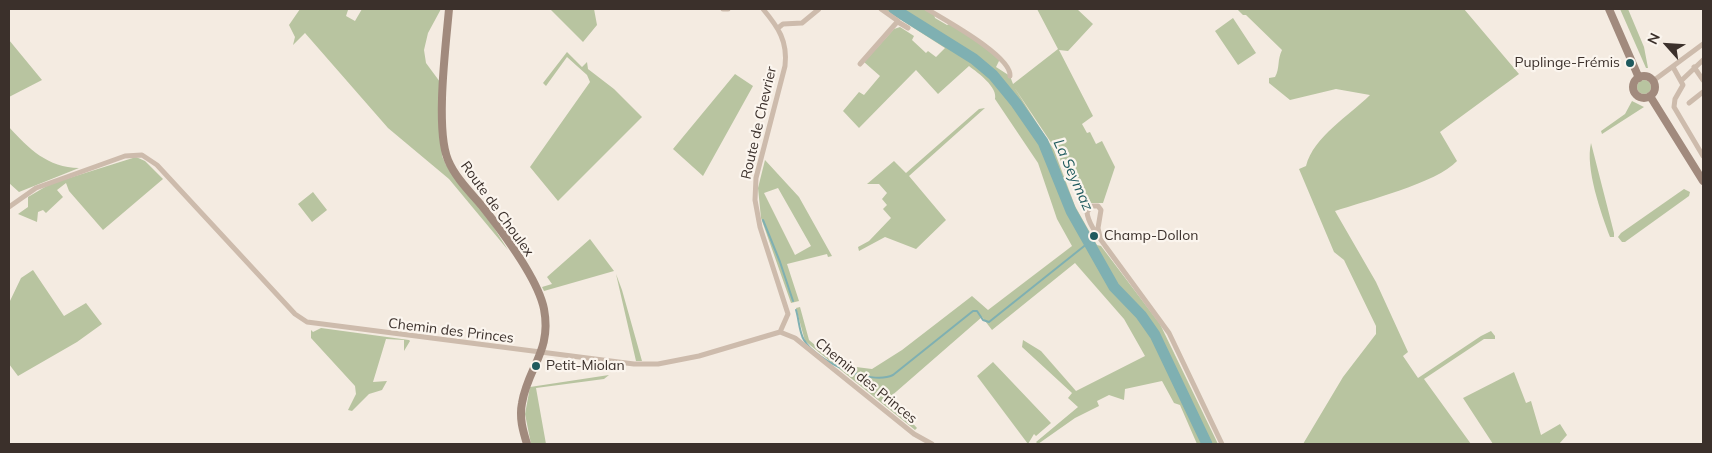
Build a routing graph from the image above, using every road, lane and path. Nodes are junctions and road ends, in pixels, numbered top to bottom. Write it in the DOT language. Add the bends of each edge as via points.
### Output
graph roads {
  1 [pos="449,9"];
  2 [pos="723,9"];
  3 [pos="728,9"];
  4 [pos="763,9"];
  5 [pos="819,9"];
  6 [pos="881,9"];
  7 [pos="927,9"];
  8 [pos="1609,9"];
  9 [pos="898,22"];
  10 [pos="778,28"];
  11 [pos="908,28"];
  12 [pos="1703,44"];
  13 [pos="1703,60"];
  14 [pos="860,64"];
  15 [pos="1673,67"];
  16 [pos="1694,67"];
  17 [pos="1010,76"];
  18 [pos="1640,78"];
  19 [pos="1682,80"];
  20 [pos="1703,80"];
  21 [pos="1653,81"];
  22 [pos="1703,92"];
  23 [pos="1650,96"];
  24 [pos="1689,103"];
  25 [pos="1703,156"];
  26 [pos="1703,181"];
  27 [pos="9,207"];
  28 [pos="1100,237"];
  29 [pos="780,332"];
  30 [pos="542,354"];
  31 [pos="527,444"];
  32 [pos="932,444"];
  33 [pos="1222,444"];
  1 -- 30 [label="street, Route de Choulex" via="443,102 446,156 453,170 496,224 536,287 546,320"];
  2 -- 3 [label="street"];
  4 -- 10 [label="street, Route de Chevrier"];
  5 -- 10 [label="street" via="802,23 783,24"];
  6 -- 9 [label="street"];
  7 -- 17 [label="street" via="989,50 1007,66"];
  8 -- 18 [label="street"];
  9 -- 11 [label="street"];
  9 -- 14 [label="street"];
  10 -- 29 [label="street, Route de Chevrier" via="786,55 756,178 754,200 788,314"];
  12 -- 15 [label="street"];
  13 -- 16 [label="street"];
  15 -- 19 [label="street"];
  15 -- 21 [label="street"];
  16 -- 19 [label="street"];
  16 -- 20 [label="street"];
  18 -- 21 [label="street" via="1647,77"];
  18 -- 23 [label="street" via="1634,83 1635,93 1643,98"];
  19 -- 25 [label="street" via="1674,107"];
  21 -- 23 [label="street" via="1654,89"];
  22 -- 24 [label="street"];
  23 -- 26 [label="street"];
  27 -- 30 [label="street, Chemin des Princes" via="36,188 58,179 131,154 142,154 157,165 295,314 307,322"];
  28 -- 28 [label="street" via="1098,228 1102,214 1098,206 1092,206 1087,212 1088,218"];
  28 -- 33 [label="street" via="1169,333"];
  29 -- 30 [label="street, Chemin des Princes" via="699,356 649,364"];
  29 -- 32 [label="street, Chemin des Princes" via="794,338 907,428"];
  30 -- 31 [label="street, Route de Choulex" via="522,402 521,422"];
}
